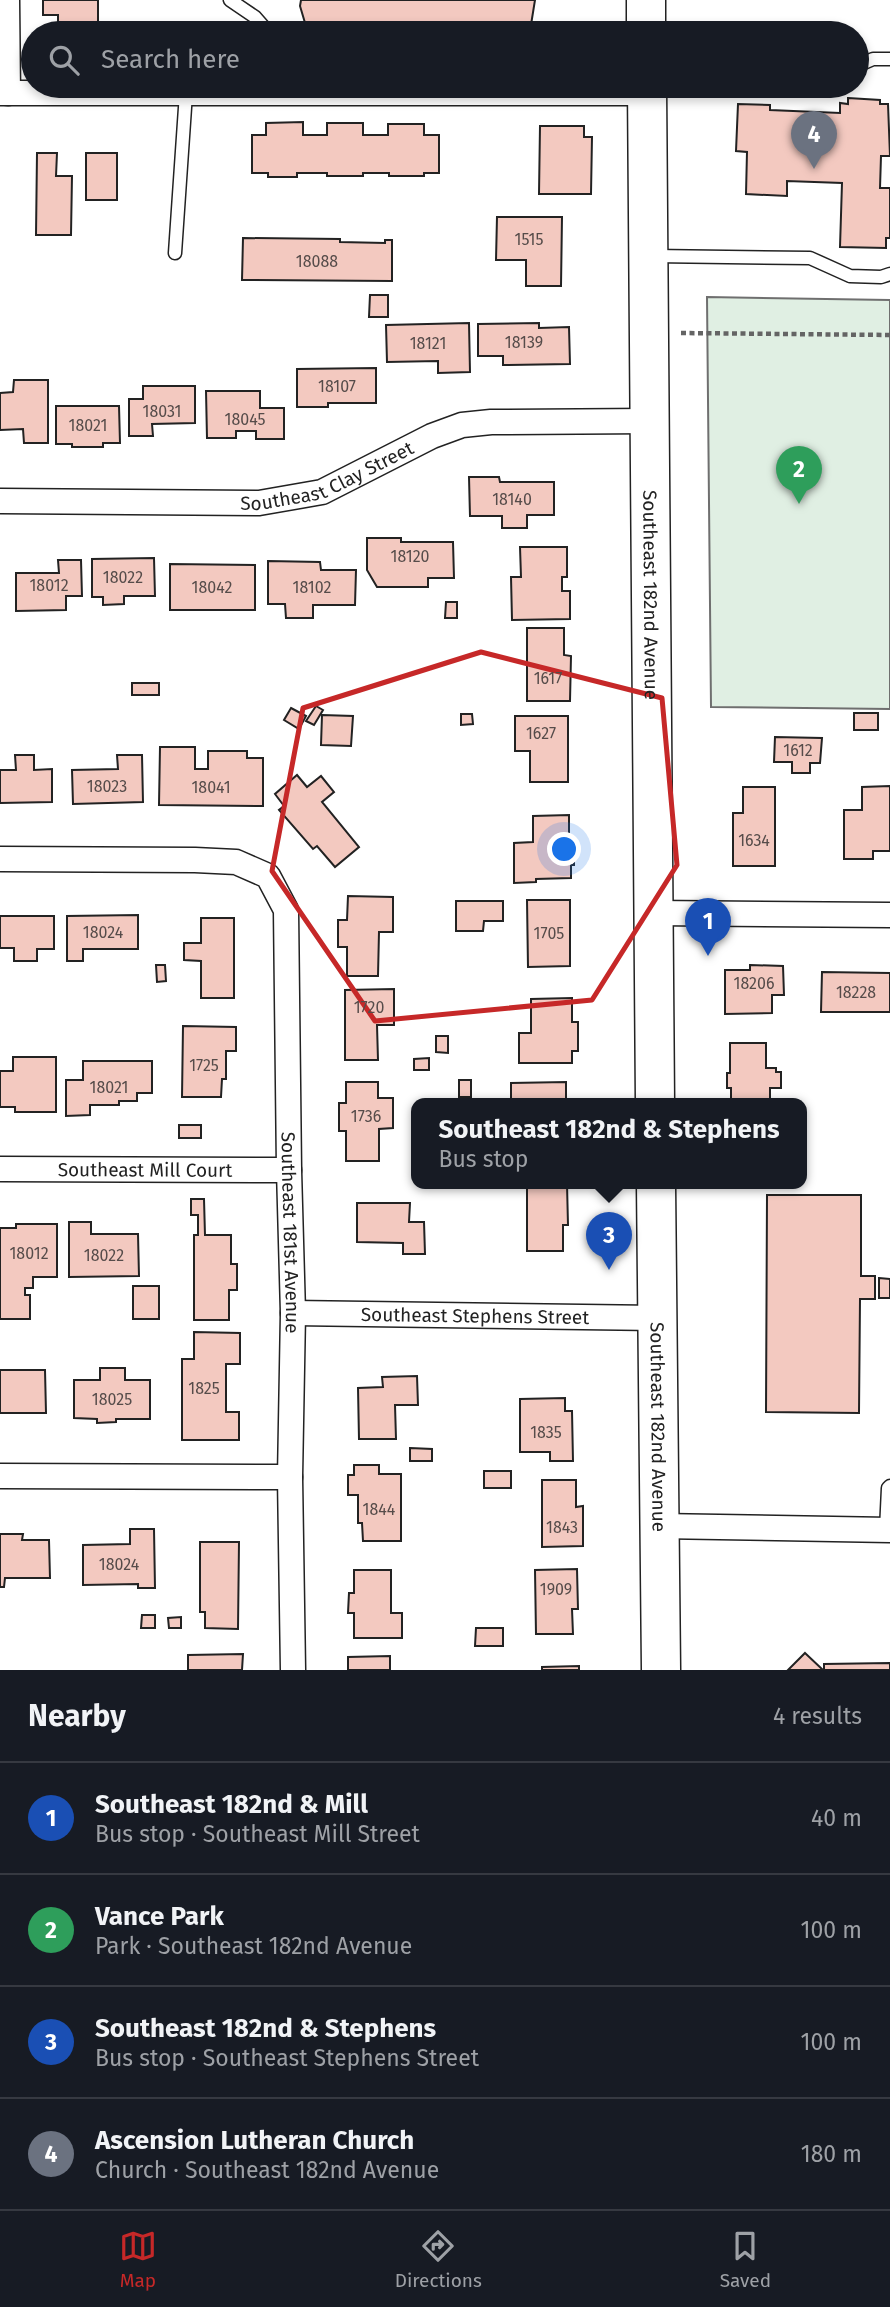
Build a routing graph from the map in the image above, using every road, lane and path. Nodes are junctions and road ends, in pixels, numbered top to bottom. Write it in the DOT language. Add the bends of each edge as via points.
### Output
graph roads {
  1 [pos="7,0"];
  2 [pos="230,0"];
  3 [pos="646,0"];
  4 [pos="258,21"];
  5 [pos="646,21"];
  6 [pos="890,59"];
  7 [pos="869,61"];
  8 [pos="4,93"];
  9 [pos="186,98"];
  10 [pos="656,98"];
  11 [pos="176,253"];
  12 [pos="648,256"];
  13 [pos="890,274"];
  14 [pos="649,333"];
  15 [pos="890,335"];
  16 [pos="650,421"];
  17 [pos="0,501"];
  18 [pos="0,859"];
  19 [pos="653,913"];
  20 [pos="890,915"];
  21 [pos="655,1098"];
  22 [pos="0,1169"];
  23 [pos="289,1170"];
  24 [pos="656,1189"];
  25 [pos="293,1313"];
  26 [pos="657,1318"];
  27 [pos="0,1476"];
  28 [pos="290,1477"];
  29 [pos="890,1486"];
  30 [pos="659,1526"];
  31 [pos="888,1530"];
  32 [pos="293,1670"];
  33 [pos="661,1670"];
  1 -- 8 [label="street"];
  2 -- 4 [label="lane"];
  3 -- 5 [label="main road"];
  6 -- 7 [label="lane"];
  9 -- 11 [label="lane"];
  10 -- 12 [label="main road, Southeast 182nd Avenue"];
  12 -- 13 [label="lane" via="810,258 850,276"];
  12 -- 14 [label="main road, Southeast 182nd Avenue"];
  14 -- 15 [label="path"];
  14 -- 16 [label="main road, Southeast 182nd Avenue"];
  16 -- 17 [label="street, Southeast Clay Street" via="462,425 322,492 260,503"];
  16 -- 19 [label="main road, Southeast 182nd Avenue"];
  18 -- 23 [label="street, Southeast 181st Avenue" via="236,862 268,876 286,910"];
  19 -- 20 [label="street"];
  19 -- 21 [label="main road, Southeast 182nd Avenue"];
  22 -- 23 [label="street, Southeast Mill Court"];
  23 -- 25 [label="street, Southeast 181st Avenue"];
  24 -- 26 [label="main road, Southeast 182nd Avenue"];
  25 -- 26 [label="street, Southeast Stephens Street"];
  25 -- 28 [label="street, Southeast 181st Avenue"];
  26 -- 30 [label="main road, Southeast 182nd Avenue"];
  27 -- 28 [label="street"];
  28 -- 32 [label="street, Southeast 181st Avenue"];
  29 -- 31 [label="lane"];
  30 -- 31 [label="street"];
  30 -- 33 [label="main road, Southeast 182nd Avenue"];
}
